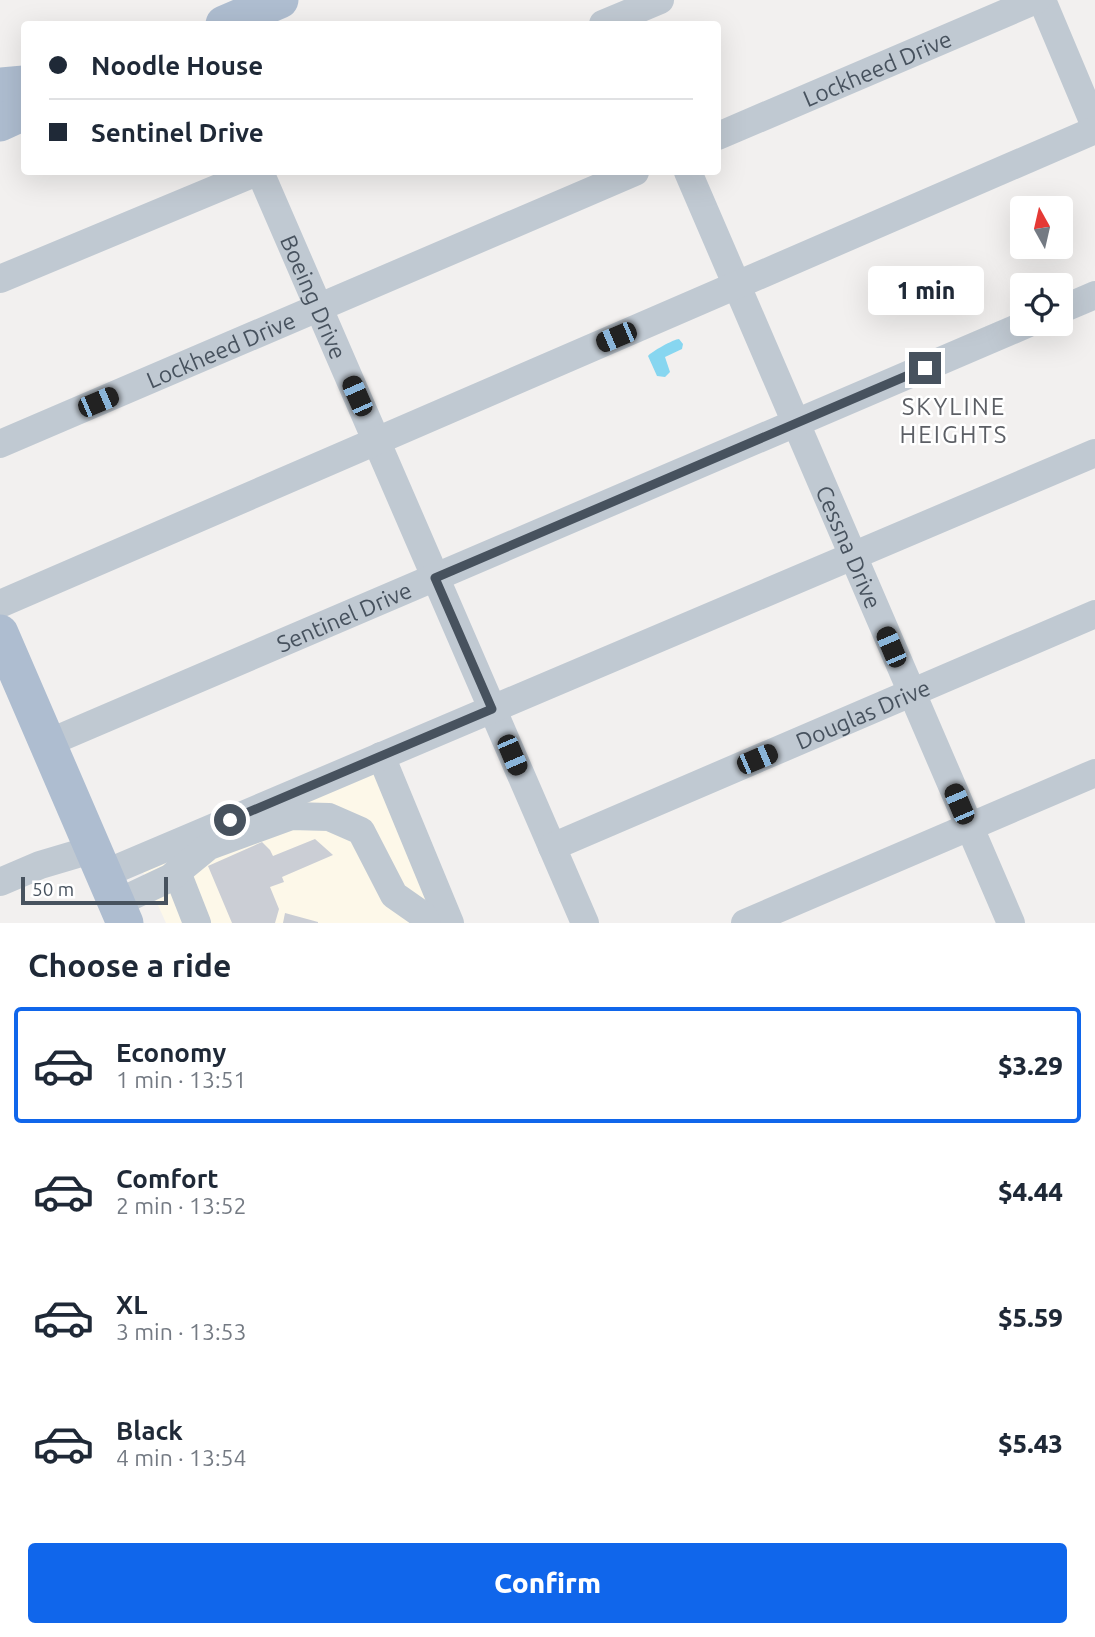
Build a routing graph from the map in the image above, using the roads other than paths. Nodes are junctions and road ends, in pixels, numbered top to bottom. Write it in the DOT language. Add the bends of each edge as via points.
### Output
graph roads {
  1 [pos="280,0"];
  2 [pos="660,0"];
  3 [pos="1036,0"];
  4 [pos="1042,0"];
  5 [pos="616,16"];
  6 [pos="231,21"];
  7 [pos="21,84"];
  8 [pos="0,86"];
  9 [pos="21,113"];
  10 [pos="0,123"];
  11 [pos="1095,128"];
  12 [pos="721,135"];
  13 [pos="252,175"];
  14 [pos="260,175"];
  15 [pos="628,175"];
  16 [pos="689,175"];
  17 [pos="0,279"];
  18 [pos="737,285"];
  19 [pos="1095,295"];
  20 [pos="1073,304"];
  21 [pos="318,308"];
  22 [pos="1010,331"];
  23 [pos="796,423"];
  24 [pos="376,440"];
  25 [pos="0,444"];
  26 [pos="1095,453"];
  27 [pos="853,555"];
  28 [pos="435,578"];
  29 [pos="0,604"];
  30 [pos="1095,614"];
  31 [pos="2,643"];
  32 [pos="911,693"];
  33 [pos="492,709"];
  34 [pos="48,743"];
  35 [pos="380,756"];
  36 [pos="1095,772"];
  37 [pos="969,826"];
  38 [pos="552,847"];
  39 [pos="177,872"];
  40 [pos="0,883"];
  41 [pos="110,887"];
  42 [pos="197,923"];
  43 [pos="427,923"];
  44 [pos="450,923"];
  45 [pos="585,923"];
  46 [pos="745,923"];
  47 [pos="1010,923"];
  1 -- 6 [label="main road"];
  2 -- 5 [label="street"];
  3 -- 12 [label="street, Lockheed Drive"];
  4 -- 11 [label="street"];
  7 -- 8 [label="main road"];
  9 -- 10 [label="main road"];
  11 -- 18 [label="street"];
  13 -- 17 [label="street"];
  14 -- 21 [label="street, Boeing Drive"];
  15 -- 21 [label="street, Lockheed Drive"];
  16 -- 18 [label="street, Cessna Drive"];
  18 -- 23 [label="street, Cessna Drive"];
  18 -- 24 [label="street"];
  19 -- 20 [label="street"];
  21 -- 24 [label="street, Boeing Drive"];
  21 -- 25 [label="street, Lockheed Drive"];
  22 -- 23 [label="street, Sentinel Drive"];
  23 -- 27 [label="street, Cessna Drive"];
  23 -- 28 [label="street, Sentinel Drive"];
  24 -- 28 [label="street, Boeing Drive"];
  24 -- 29 [label="street"];
  26 -- 27 [label="street"];
  27 -- 32 [label="street, Cessna Drive"];
  27 -- 33 [label="street"];
  28 -- 33 [label="street, Boeing Drive"];
  28 -- 34 [label="street, Sentinel Drive"];
  30 -- 32 [label="street, Douglas Drive"];
  31 -- 34 [label="main road"];
  32 -- 37 [label="street, Cessna Drive"];
  32 -- 38 [label="street, Douglas Drive"];
  33 -- 35 [label="street"];
  33 -- 38 [label="street, Boeing Drive"];
  34 -- 41 [label="main road"];
  35 -- 41 [label="street"];
  35 -- 44 [label="street"];
  36 -- 37 [label="street"];
  37 -- 46 [label="street"];
  37 -- 47 [label="street, Cessna Drive"];
  38 -- 45 [label="street, Boeing Drive"];
  39 -- 41 [label="street" via="170,878"];
  39 -- 42 [label="street"];
  39 -- 43 [label="street" via="209,846 291,816 329,817 360,831 394,895"];
  40 -- 41 [label="street" via="40,865"];
}
